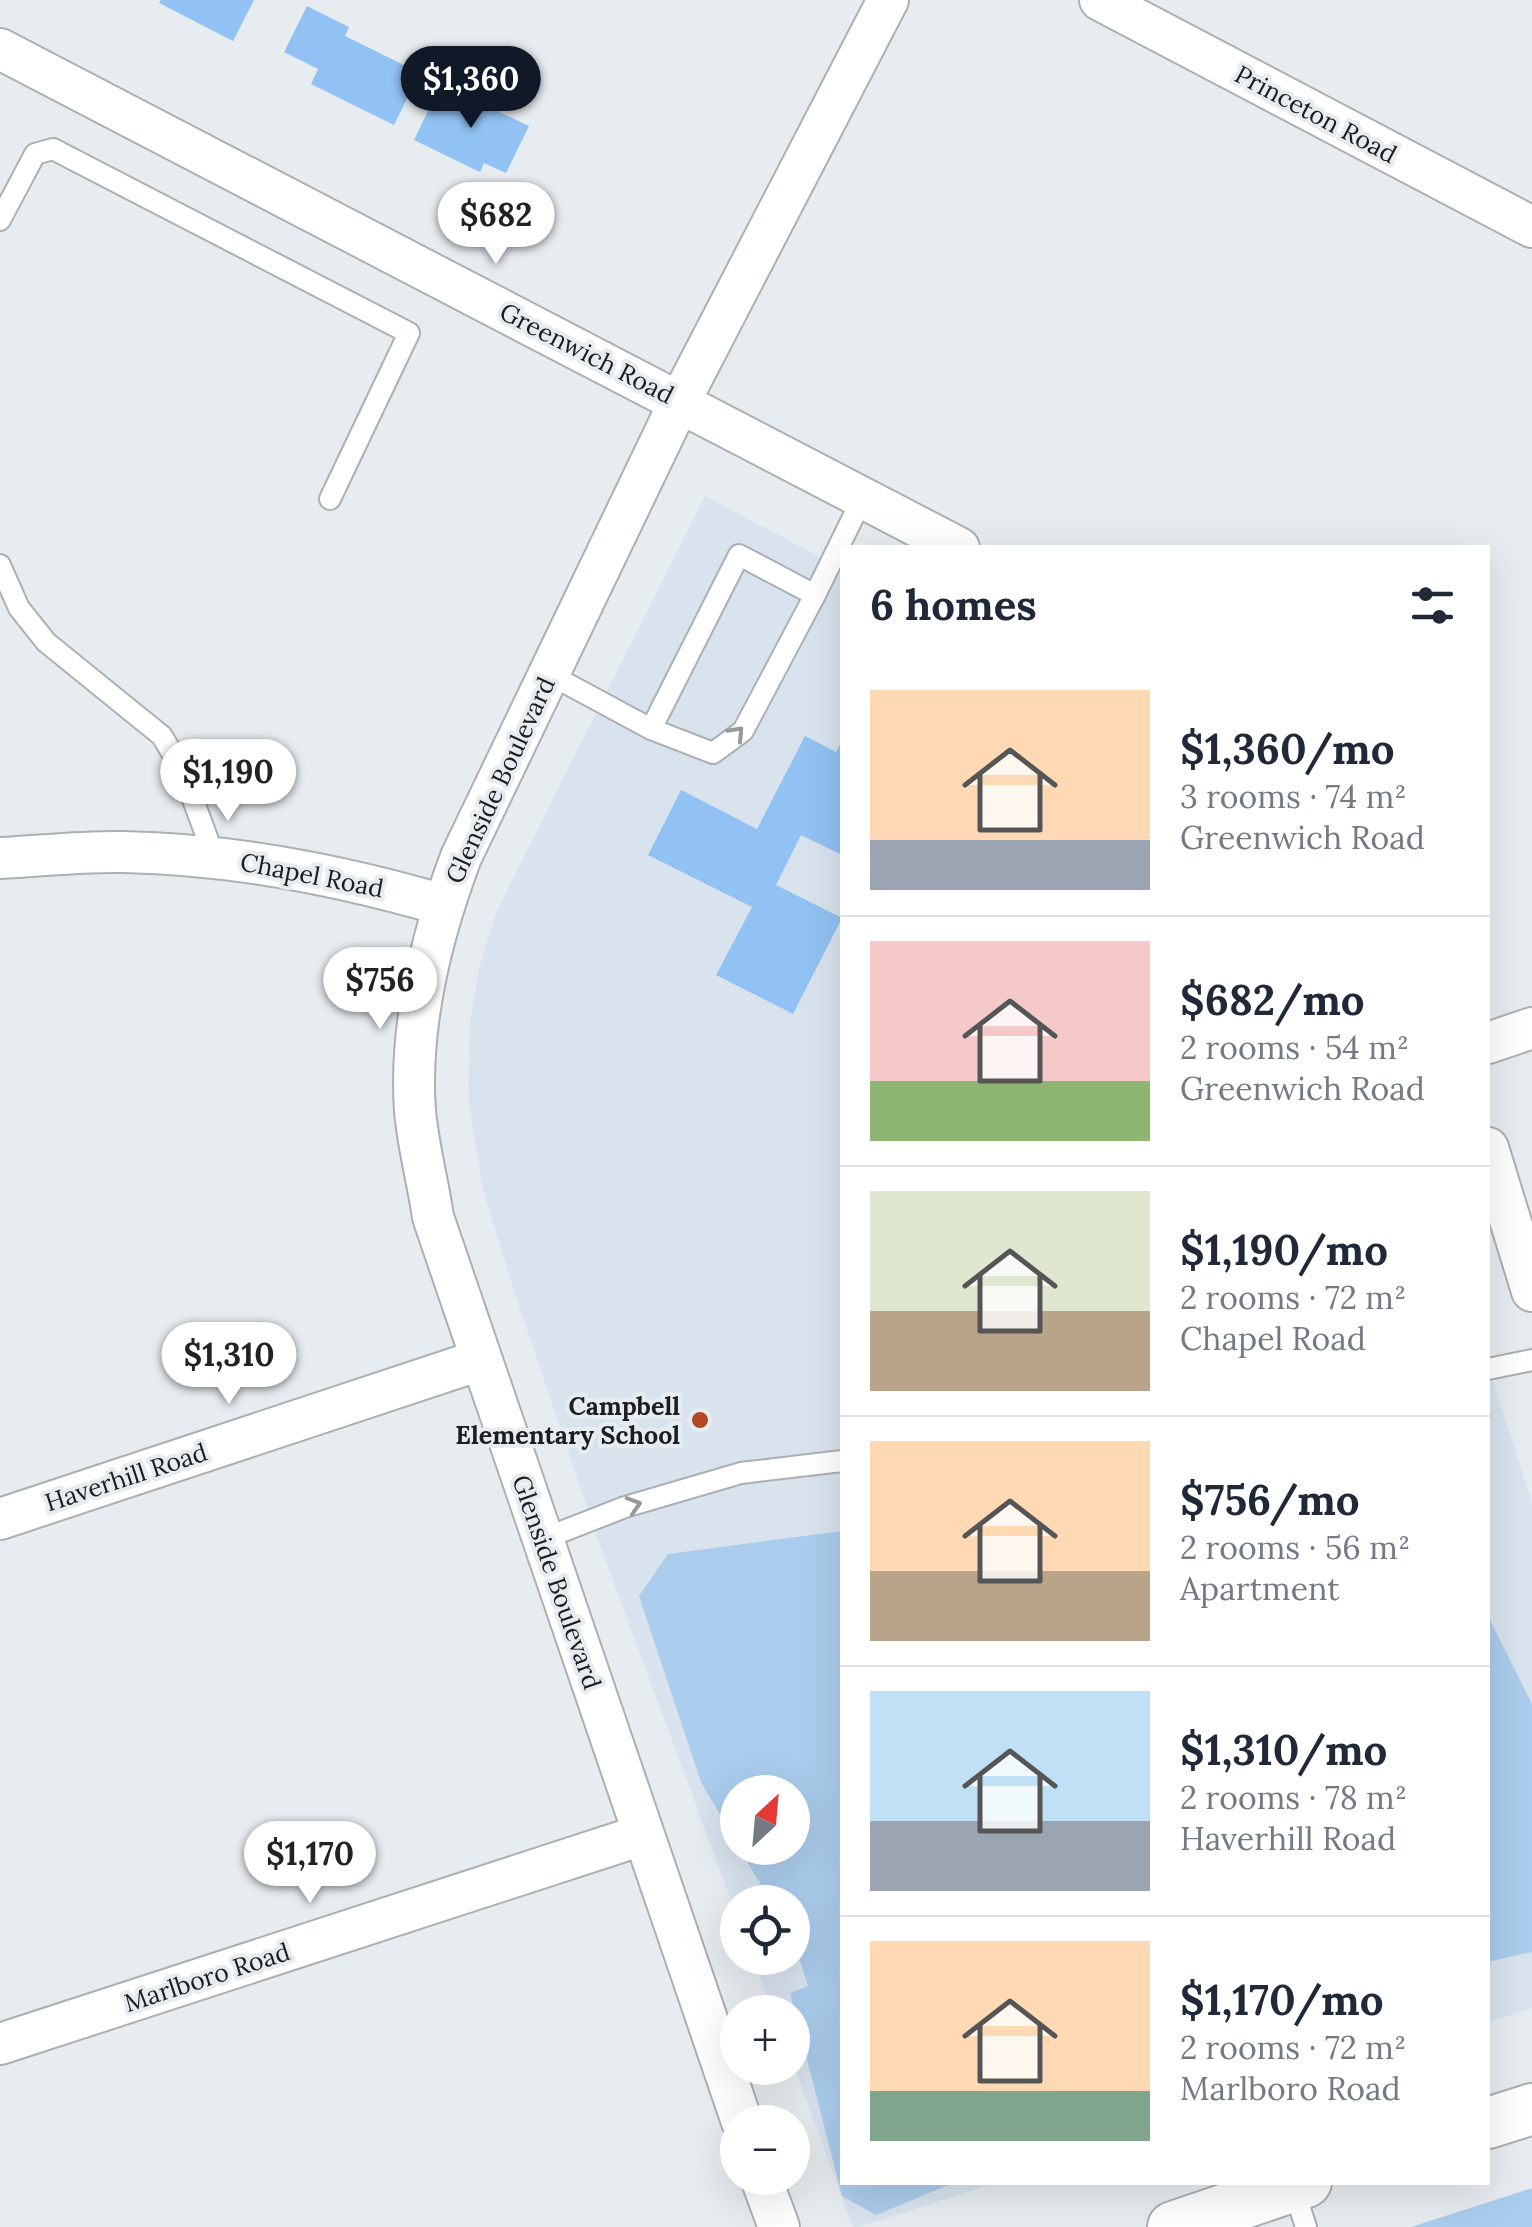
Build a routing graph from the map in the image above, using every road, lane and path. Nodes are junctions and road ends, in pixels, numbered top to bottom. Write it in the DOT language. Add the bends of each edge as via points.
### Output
graph roads {
  1 [pos="888,0"];
  2 [pos="1100,0"];
  3 [pos="0,49"];
  4 [pos="0,220"];
  5 [pos="1532,227"];
  6 [pos="680,401"];
  7 [pos="863,497"];
  8 [pos="330,499"];
  9 [pos="953,545"];
  10 [pos="0,565"];
  11 [pos="815,595"];
  12 [pos="549,674"];
  13 [pos="651,728"];
  14 [pos="0,858"];
  15 [pos="215,858"];
  16 [pos="443,905"];
  17 [pos="1532,1028"];
  18 [pos="1490,1042"];
  19 [pos="1490,1154"];
  20 [pos="1532,1290"];
  21 [pos="480,1360"];
  22 [pos="1532,1360"];
  23 [pos="1490,1369"];
  24 [pos="840,1461"];
  25 [pos="0,1519"];
  26 [pos="543,1539"];
  27 [pos="642,1835"];
  28 [pos="0,2044"];
  29 [pos="736,2105"];
  30 [pos="1532,2108"];
  31 [pos="1490,2122"];
  32 [pos="768,2195"];
  33 [pos="1302,2199"];
  34 [pos="778,2227"];
  35 [pos="1172,2227"];
  1 -- 6 [label="street, Glenside Boulevard"];
  2 -- 5 [label="street, Princeton Road"];
  3 -- 6 [label="street, Greenwich Road"];
  4 -- 8 [label="lane" via="34,154 53,149 409,333"];
  6 -- 7 [label="street, Greenwich Road"];
  6 -- 12 [label="street, Glenside Boulevard"];
  7 -- 9 [label="street, Greenwich Road"];
  7 -- 11 [label="lane"];
  10 -- 15 [label="lane" via="19,608 46,642 162,736"];
  13 -- 11 [label="lane, one-way" via="714,753 728,744 742,731"];
  11 -- 13 [label="lane" via="739,554"];
  12 -- 13 [label="lane"];
  12 -- 16 [label="street, Glenside Boulevard"];
  14 -- 15 [label="street, Chapel Road" via="122,852"];
  15 -- 16 [label="street, Chapel Road" via="386,888"];
  16 -- 21 [label="street, Glenside Boulevard" via="416,1030 416,1112 434,1217"];
  17 -- 18 [label="street"];
  19 -- 20 [label="street"];
  21 -- 25 [label="street, Haverhill Road"];
  21 -- 26 [label="street, Glenside Boulevard"];
  22 -- 23 [label="lane"];
  26 -- 24 [label="lane, one-way" via="742,1473"];
  26 -- 27 [label="street, Glenside Boulevard"];
  27 -- 28 [label="street, Marlboro Road"];
  27 -- 29 [label="street, Glenside Boulevard"];
  30 -- 31 [label="street"];
  32 -- 34 [label="street"];
  33 -- 35 [label="street"];
}
